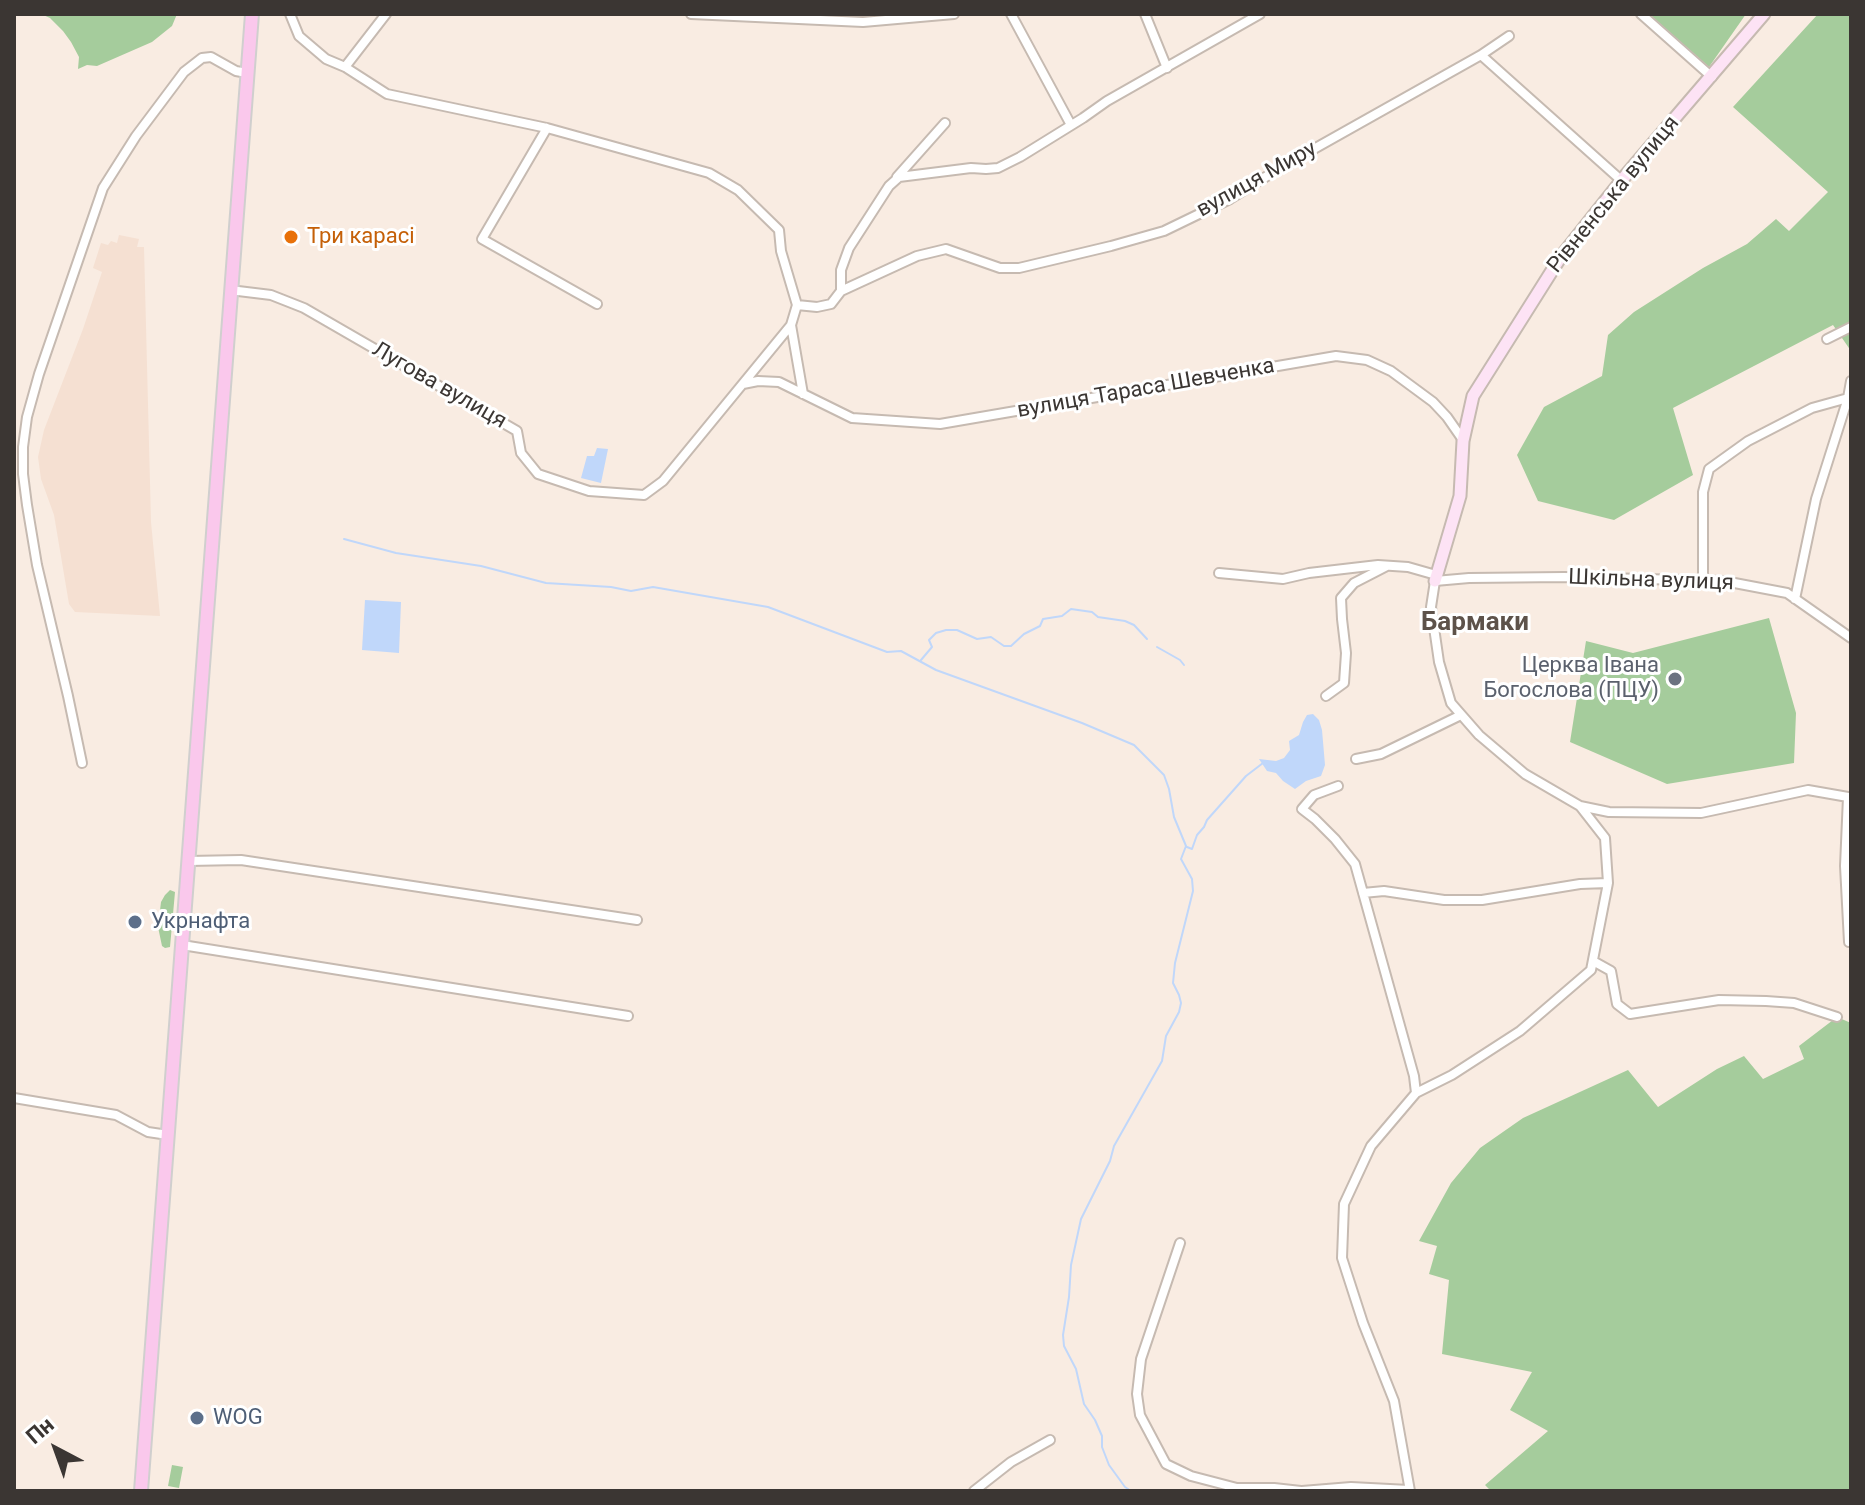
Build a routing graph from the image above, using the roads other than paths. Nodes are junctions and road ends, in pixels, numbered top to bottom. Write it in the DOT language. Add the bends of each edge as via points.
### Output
graph roads {
  1 [pos="252,14"];
  2 [pos="290,14"];
  3 [pos="386,14"];
  4 [pos="691,14"];
  5 [pos="954,14"];
  6 [pos="1011,14"];
  7 [pos="1145,14"];
  8 [pos="1260,14"];
  9 [pos="1641,14"];
  10 [pos="1764,14"];
  11 [pos="1509,36"];
  12 [pos="1481,55"];
  13 [pos="345,67"];
  14 [pos="1167,68"];
  15 [pos="247,73"];
  16 [pos="1712,77"];
  17 [pos="945,123"];
  18 [pos="1071,125"];
  19 [pos="547,128"];
  20 [pos="894,181"];
  21 [pos="1622,181"];
  22 [pos="230,290"];
  23 [pos="841,291"];
  24 [pos="597,304"];
  25 [pos="797,305"];
  26 [pos="791,325"];
  27 [pos="1851,327"];
  28 [pos="1827,339"];
  29 [pos="1851,381"];
  30 [pos="743,384"];
  31 [pos="803,394"];
  32 [pos="1848,398"];
  33 [pos="1463,441"];
  34 [pos="1388,566"];
  35 [pos="1219,573"];
  36 [pos="1436,578"];
  37 [pos="1703,581"];
  38 [pos="1795,599"];
  39 [pos="1851,638"];
  40 [pos="1326,696"];
  41 [pos="1461,715"];
  42 [pos="1356,759"];
  43 [pos="82,763"];
  44 [pos="1338,786"];
  45 [pos="1580,806"];
  46 [pos="188,861"];
  47 [pos="1608,883"];
  48 [pos="1363,893"];
  49 [pos="637,920"];
  50 [pos="1849,942"];
  51 [pos="182,945"];
  52 [pos="1593,961"];
  53 [pos="628,1016"];
  54 [pos="1837,1017"];
  55 [pos="1416,1093"];
  56 [pos="14,1098"];
  57 [pos="168,1135"];
  58 [pos="1180,1243"];
  59 [pos="1050,1440"];
  60 [pos="141,1491"];
  61 [pos="974,1491"];
  62 [pos="1301,1491"];
  63 [pos="1410,1491"];
  1 -- 15 [label="main road"];
  2 -- 13 [label="street" via="299,36"];
  3 -- 13 [label="street"];
  4 -- 5 [label="street" via="863,22"];
  6 -- 18 [label="street"];
  7 -- 14 [label="street"];
  8 -- 14 [label="street"];
  9 -- 16 [label="street"];
  10 -- 16 [label="street, Рівненська вулиця"];
  11 -- 12 [label="street, вулиця Миру"];
  12 -- 21 [label="street"];
  12 -- 23 [label="street, вулиця Миру" via="1230,199 1164,231 1019,268 1000,268 946,249 917,256"];
  13 -- 19 [label="street" via="387,94"];
  14 -- 18 [label="street"];
  15 -- 22 [label="main road"];
  15 -- 43 [label="street" via="202,58 184,72 136,136 103,188 27,417 27,505"];
  16 -- 21 [label="street, Рівненська вулиця"];
  17 -- 20 [label="street"];
  18 -- 20 [label="street" via="998,168 907,175"];
  19 -- 24 [label="street" via="482,239"];
  19 -- 25 [label="street" via="709,173 738,190 779,230"];
  20 -- 23 [label="street" via="849,248"];
  21 -- 33 [label="street, Рівненська вулиця" via="1560,258 1473,396"];
  22 -- 30 [label="street, Лугова вулиця" via="271,295 304,308 517,431 521,453 538,474 589,491 644,495 663,481"];
  22 -- 46 [label="main road"];
  23 -- 25 [label="street, вулиця Миру" via="831,304"];
  25 -- 26 [label="street"];
  26 -- 30 [label="street, Лугова вулиця"];
  26 -- 31 [label="street"];
  27 -- 28 [label="street"];
  29 -- 32 [label="street"];
  30 -- 31 [label="street, вулиця Тараса Шевченка" via="779,382"];
  31 -- 33 [label="street, вулиця Тараса Шевченка" via="852,418 940,424 1336,356 1367,360 1391,371 1433,402"];
  32 -- 37 [label="street" via="1812,408 1748,441 1709,469 1703,492"];
  32 -- 38 [label="street" via="1816,499"];
  33 -- 36 [label="street, Рівненська вулиця" via="1460,496"];
  34 -- 35 [label="street, Шкільна вулиця" via="1283,579"];
  34 -- 36 [label="street, Шкільна вулиця"];
  34 -- 40 [label="street" via="1354,583 1341,598 1344,683"];
  36 -- 37 [label="street, Шкільна вулиця"];
  36 -- 41 [label="street, Рівненська вулиця" via="1431,607 1439,662 1451,703"];
  37 -- 38 [label="street, Шкільна вулиця" via="1787,593"];
  38 -- 39 [label="street, Шкільна вулиця"];
  41 -- 42 [label="street" via="1381,754"];
  41 -- 45 [label="street, Рівненська вулиця" via="1525,774"];
  44 -- 48 [label="street" via="1314,795 1302,809 1355,864"];
  45 -- 47 [label="street, Рівненська вулиця" via="1605,838"];
  45 -- 50 [label="street" via="1609,812 1701,813 1808,790 1848,797"];
  46 -- 49 [label="street" via="241,860"];
  46 -- 51 [label="main road"];
  47 -- 48 [label="street" via="1482,900"];
  47 -- 52 [label="street, Рівненська вулиця"];
  48 -- 55 [label="street"];
  51 -- 53 [label="street"];
  51 -- 57 [label="main road"];
  52 -- 54 [label="street" via="1611,971 1617,1004 1630,1014 1719,1000 1794,1003"];
  52 -- 55 [label="street" via="1591,970 1520,1031"];
  55 -- 63 [label="street" via="1371,1146 1344,1204 1342,1258 1394,1401"];
  56 -- 57 [label="street" via="116,1115 148,1132"];
  57 -- 60 [label="main road"];
  58 -- 62 [label="street" via="1141,1359 1140,1415 1166,1464 1191,1476 1237,1488"];
  59 -- 61 [label="street"];
  62 -- 63 [label="street"];
}
